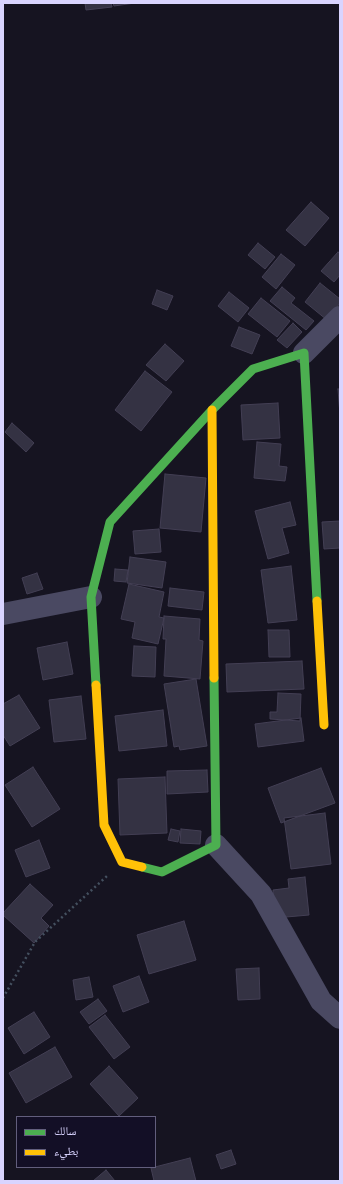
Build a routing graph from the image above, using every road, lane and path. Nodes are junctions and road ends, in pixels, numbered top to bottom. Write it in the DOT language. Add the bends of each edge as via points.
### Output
graph roads {
  1 [pos="340,317"];
  2 [pos="304,353"];
  3 [pos="212,410"];
  4 [pos="91,597"];
  5 [pos="3,614"];
  6 [pos="324,725"];
  7 [pos="216,845"];
  8 [pos="122,862"];
  9 [pos="3,998"];
  10 [pos="340,1018"];
  1 -- 2 [label="street"];
  2 -- 3 [label="street" via="253,369"];
  2 -- 6 [label="street"];
  3 -- 4 [label="street" via="110,522"];
  3 -- 7 [label="street"];
  4 -- 5 [label="street"];
  4 -- 8 [label="street" via="104,825"];
  7 -- 8 [label="street" via="162,872"];
  7 -- 10 [label="street" via="261,894 320,1001"];
  8 -- 9 [label="path" via="35,942"];
}
